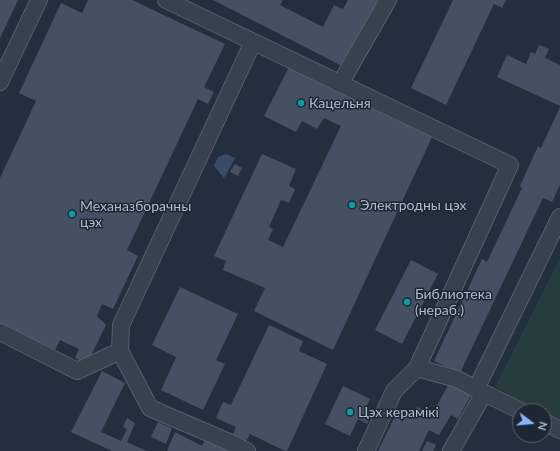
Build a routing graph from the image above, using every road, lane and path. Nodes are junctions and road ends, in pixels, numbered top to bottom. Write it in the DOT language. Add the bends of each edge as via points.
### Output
graph roads {
  1 [pos="38,0"];
  2 [pos="166,0"];
  3 [pos="388,0"];
  4 [pos="253,42"];
  5 [pos="0,82"];
  6 [pos="340,84"];
  7 [pos="560,217"];
  8 [pos="0,332"];
  9 [pos="120,351"];
  10 [pos="417,368"];
  11 [pos="480,391"];
  12 [pos="512,407"];
  13 [pos="247,451"];
  14 [pos="366,451"];
  15 [pos="451,451"];
  1 -- 5 [label="lane"];
  2 -- 4 [label="lane"];
  3 -- 6 [label="lane"];
  4 -- 6 [label="lane"];
  4 -- 9 [label="lane" via="121,325"];
  6 -- 10 [label="lane" via="510,165"];
  7 -- 11 [label="lane"];
  8 -- 9 [label="lane" via="77,371"];
  9 -- 13 [label="lane" via="150,408"];
  10 -- 11 [label="lane" via="457,379"];
  10 -- 14 [label="lane" via="394,391"];
  11 -- 12 [label="lane"];
  11 -- 15 [label="lane"];
}
